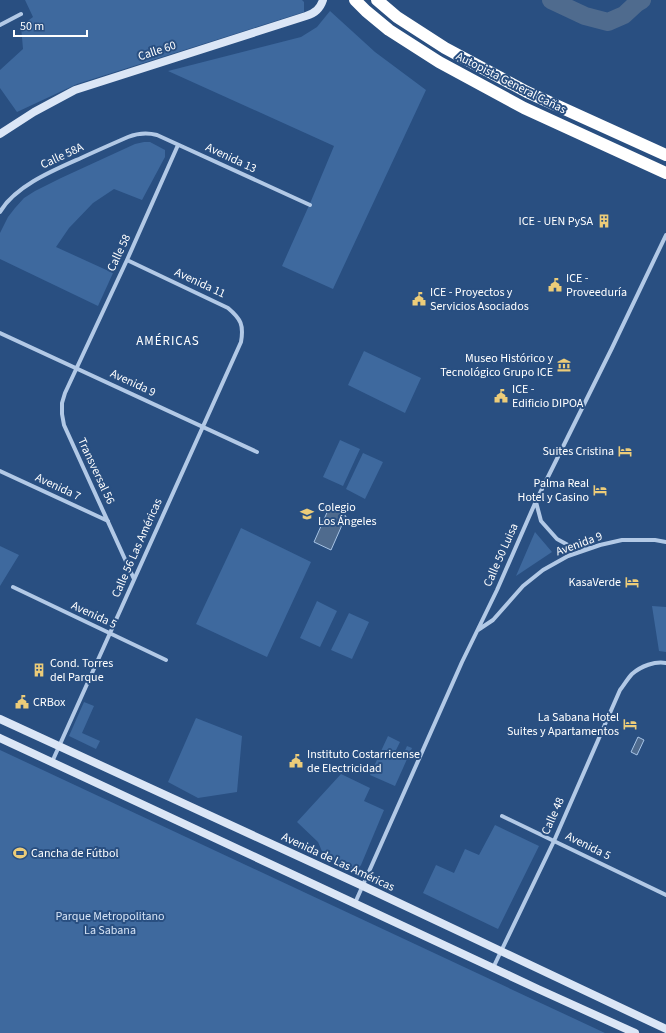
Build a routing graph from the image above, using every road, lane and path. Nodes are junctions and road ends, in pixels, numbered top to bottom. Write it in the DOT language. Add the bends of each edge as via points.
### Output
graph roads {
  1 [pos="323,0"];
  2 [pos="355,0"];
  3 [pos="377,0"];
  4 [pos="21,14"];
  5 [pos="0,25"];
  6 [pos="142,133"];
  7 [pos="0,134"];
  8 [pos="178,145"];
  9 [pos="666,154"];
  10 [pos="666,173"];
  11 [pos="310,205"];
  12 [pos="0,212"];
  13 [pos="666,235"];
  14 [pos="127,260"];
  15 [pos="0,333"];
  16 [pos="241,342"];
  17 [pos="76,368"];
  18 [pos="203,426"];
  19 [pos="257,452"];
  20 [pos="0,471"];
  21 [pos="536,501"];
  22 [pos="108,521"];
  23 [pos="666,542"];
  24 [pos="592,548"];
  25 [pos="134,579"];
  26 [pos="12,587"];
  27 [pos="477,631"];
  28 [pos="110,634"];
  29 [pos="166,660"];
  30 [pos="666,663"];
  31 [pos="0,718"];
  32 [pos="0,738"];
  33 [pos="59,746"];
  34 [pos="52,762"];
  35 [pos="502,816"];
  36 [pos="554,841"];
  37 [pos="363,886"];
  38 [pos="666,895"];
  39 [pos="355,903"];
  40 [pos="501,952"];
  41 [pos="493,968"];
  42 [pos="666,1029"];
  43 [pos="634,1033"];
  1 -- 7 [label="main road, Calle 60" via="319,9 306,16 76,90 34,112"];
  2 -- 10 [label="highway, Autopista General Cañas" via="389,30 439,62 524,108"];
  3 -- 9 [label="highway, Autopista General Cañas" via="397,17 445,48 527,92"];
  4 -- 5 [label="street"];
  6 -- 8 [label="street, Avenida 13" via="157,135"];
  6 -- 12 [label="street, Calle 58A" via="48,173 12,197"];
  8 -- 11 [label="street, Avenida 13"];
  8 -- 14 [label="street, Calle 58"];
  13 -- 21 [label="street, Calle 50 Luisa"];
  14 -- 16 [label="street, Avenida 11" via="228,308 242,324"];
  14 -- 17 [label="street, Calle 58"];
  15 -- 17 [label="street, Avenida 9"];
  16 -- 18 [label="street, Calle 56 Las Américas"];
  17 -- 18 [label="street, Avenida 9"];
  17 -- 22 [label="street, Transversal 56" via="62,403 64,425"];
  18 -- 19 [label="street, Avenida 9"];
  18 -- 25 [label="street, Calle 56 Las Américas"];
  20 -- 22 [label="street, Avenida 7"];
  21 -- 24 [label="street" via="541,521 557,539 568,545"];
  21 -- 27 [label="street, Calle 50 Luisa"];
  22 -- 25 [label="street, Transversal 56"];
  23 -- 24 [label="street, Avenida 9" via="622,540"];
  24 -- 27 [label="street, Avenida 9" via="568,556 543,570 523,586 493,620"];
  25 -- 28 [label="street, Calle 56 Las Américas"];
  26 -- 28 [label="street, Avenida 5"];
  27 -- 37 [label="street, Calle 50 Luisa"];
  28 -- 29 [label="street, Avenida 5"];
  28 -- 33 [label="street, Calle 56 Las Américas"];
  30 -- 36 [label="street, Calle 48" via="647,665 632,674 620,690"];
  31 -- 33 [label="main road, Avenida de Las Américas"];
  32 -- 34 [label="main road"];
  33 -- 34 [label="street, Calle 56 Las Américas"];
  33 -- 37 [label="main road, Avenida de Las Américas"];
  34 -- 39 [label="main road"];
  35 -- 36 [label="street, Avenida 5"];
  36 -- 38 [label="street, Avenida 5"];
  36 -- 40 [label="street, Calle 48"];
  37 -- 39 [label="street, Calle 50 Luisa"];
  37 -- 40 [label="main road, Avenida de Las Américas"];
  39 -- 41 [label="main road"];
  40 -- 41 [label="street, Calle 48"];
  40 -- 42 [label="main road, Avenida de Las Américas"];
  41 -- 43 [label="main road"];
}
